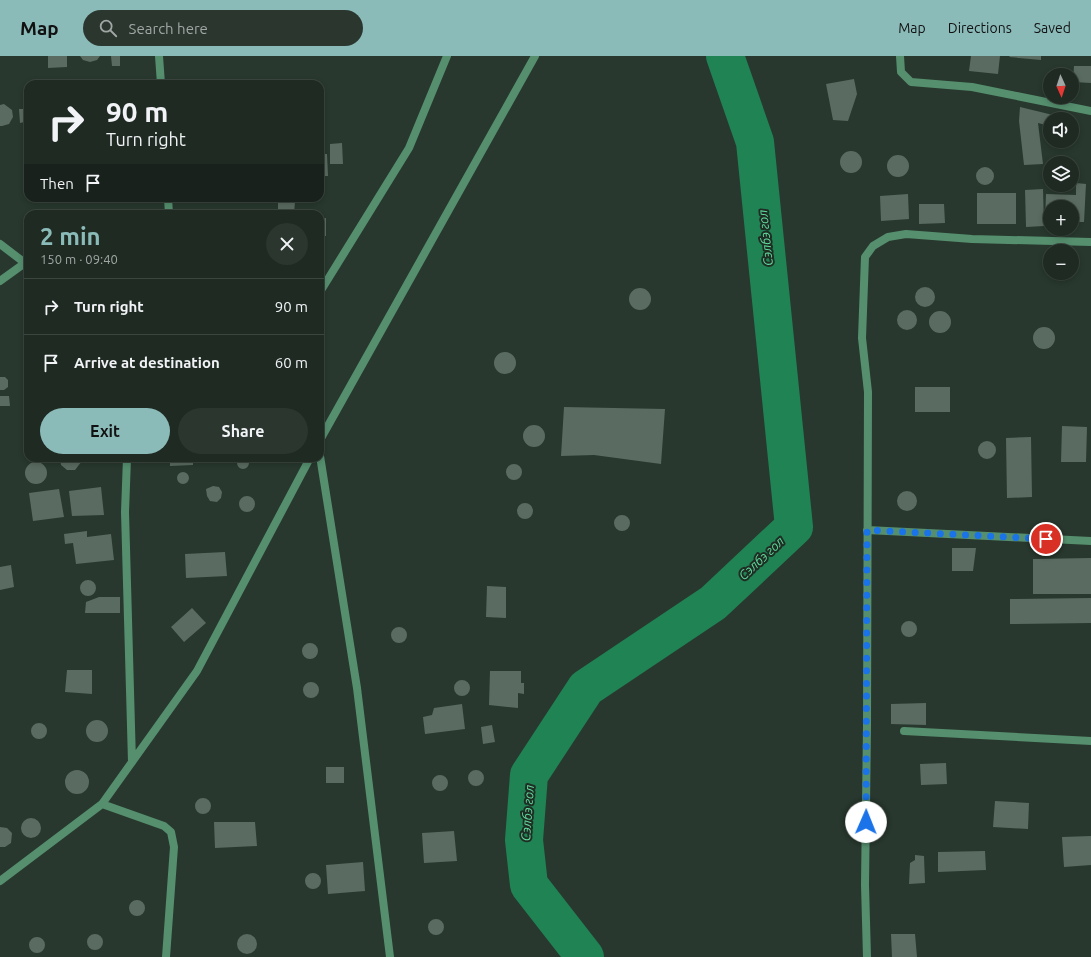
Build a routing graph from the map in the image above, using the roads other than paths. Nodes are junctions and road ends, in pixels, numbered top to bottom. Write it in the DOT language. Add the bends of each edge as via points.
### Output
graph roads {
  1 [pos="159,56"];
  2 [pos="447,56"];
  3 [pos="535,56"];
  4 [pos="900,56"];
  5 [pos="161,80"];
  6 [pos="1091,111"];
  7 [pos="1091,242"];
  8 [pos="0,244"];
  9 [pos="24,262"];
  10 [pos="24,264"];
  11 [pos="0,281"];
  12 [pos="324,286"];
  13 [pos="324,433"];
  14 [pos="127,462"];
  15 [pos="308,462"];
  16 [pos="321,462"];
  17 [pos="867,530"];
  18 [pos="1091,541"];
  19 [pos="904,731"];
  20 [pos="1091,741"];
  21 [pos="132,762"];
  22 [pos="102,804"];
  23 [pos="0,881"];
  24 [pos="166,957"];
  25 [pos="390,957"];
  26 [pos="867,957"];
  1 -- 5 [label="street"];
  2 -- 12 [label="street" via="409,148"];
  3 -- 13 [label="street"];
  4 -- 6 [label="street" via="900,72 911,82 972,87"];
  7 -- 17 [label="street" via="972,239 906,234 888,237 873,246 865,257 862,338 868,392"];
  8 -- 9 [label="street"];
  10 -- 11 [label="street"];
  14 -- 21 [label="street"];
  15 -- 21 [label="street" via="197,671"];
  16 -- 25 [label="street" via="357,688"];
  17 -- 18 [label="street"];
  17 -- 26 [label="street"];
  19 -- 20 [label="street"];
  21 -- 22 [label="street"];
  22 -- 23 [label="street"];
  22 -- 24 [label="street" via="164,826 171,832 174,847"];
}
